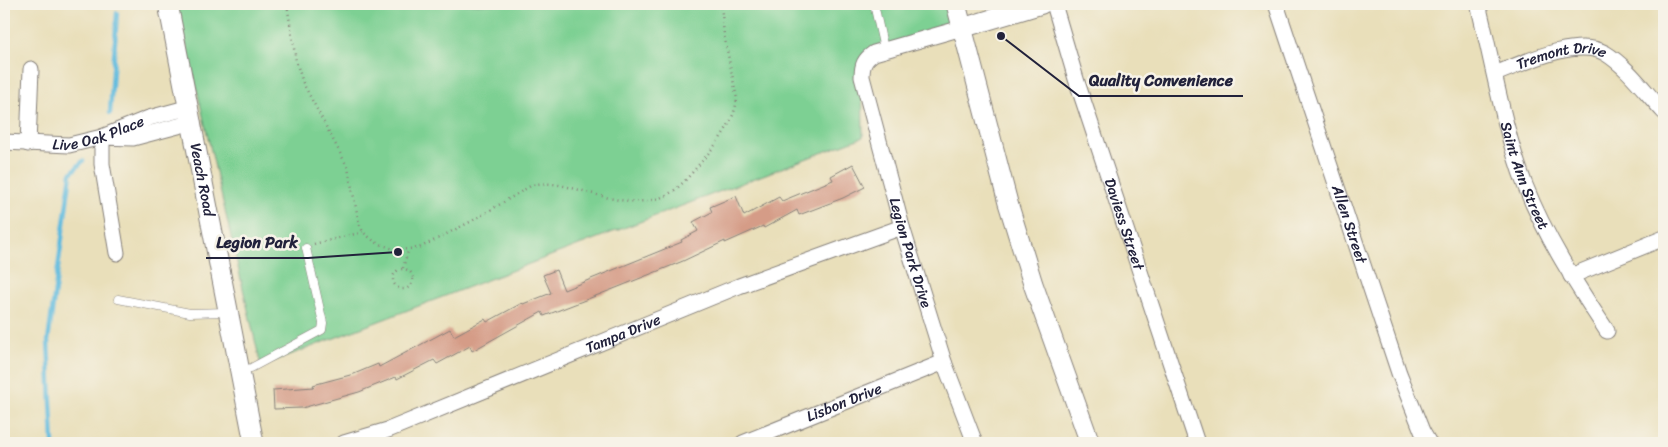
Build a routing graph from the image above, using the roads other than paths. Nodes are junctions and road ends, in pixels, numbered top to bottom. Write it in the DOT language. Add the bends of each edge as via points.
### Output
graph roads {
  1 [pos="168,4"];
  2 [pos="874,4"];
  3 [pos="956,4"];
  4 [pos="1042,4"];
  5 [pos="1054,4"];
  6 [pos="1276,4"];
  7 [pos="1478,4"];
  8 [pos="962,28"];
  9 [pos="884,49"];
  10 [pos="31,69"];
  11 [pos="1495,74"];
  12 [pos="1664,112"];
  13 [pos="191,115"];
  14 [pos="102,138"];
  15 [pos="4,142"];
  16 [pos="28,144"];
  17 [pos="902,227"];
  18 [pos="1664,238"];
  19 [pos="306,248"];
  20 [pos="117,253"];
  21 [pos="1571,276"];
  22 [pos="118,299"];
  23 [pos="229,312"];
  24 [pos="1607,332"];
  25 [pos="944,362"];
  26 [pos="240,371"];
  27 [pos="391,436"];
  28 [pos="254,443"];
  29 [pos="344,443"];
  30 [pos="743,443"];
  31 [pos="975,443"];
  32 [pos="1090,443"];
  33 [pos="1197,443"];
  34 [pos="1429,443"];
  1 -- 13 [label="street, Veach Road"];
  2 -- 9 [label="lane"];
  3 -- 8 [label="street"];
  4 -- 8 [label="street"];
  5 -- 33 [label="street, Daviess Street"];
  6 -- 34 [label="street, Allen Street" via="1399,373"];
  7 -- 11 [label="street, Saint Ann Street"];
  8 -- 9 [label="street"];
  8 -- 32 [label="street" via="1008,203 1033,284"];
  9 -- 17 [label="street, Legion Park Drive" via="865,59 862,72"];
  10 -- 16 [label="street"];
  11 -- 12 [label="street, Tremont Drive" via="1575,47 1590,48 1604,52 1616,61"];
  11 -- 21 [label="street, Saint Ann Street" via="1525,184"];
  13 -- 14 [label="street, Live Oak Place" via="149,118"];
  13 -- 14 [label="street" via="133,138"];
  13 -- 23 [label="street, Veach Road"];
  14 -- 16 [label="street, Live Oak Place" via="69,145"];
  14 -- 20 [label="street" via="102,164"];
  15 -- 16 [label="street, Live Oak Place"];
  17 -- 25 [label="street, Legion Park Drive"];
  17 -- 27 [label="street, Tampa Drive" via="739,286"];
  18 -- 21 [label="street"];
  19 -- 26 [label="lane" via="322,330"];
  21 -- 24 [label="street, Saint Ann Street"];
  22 -- 23 [label="lane" via="190,313"];
  23 -- 26 [label="street, Veach Road"];
  25 -- 30 [label="street, Lisbon Drive"];
  25 -- 31 [label="street, Legion Park Drive"];
  26 -- 28 [label="street, Veach Road"];
  27 -- 29 [label="street, Tampa Drive"];
}
